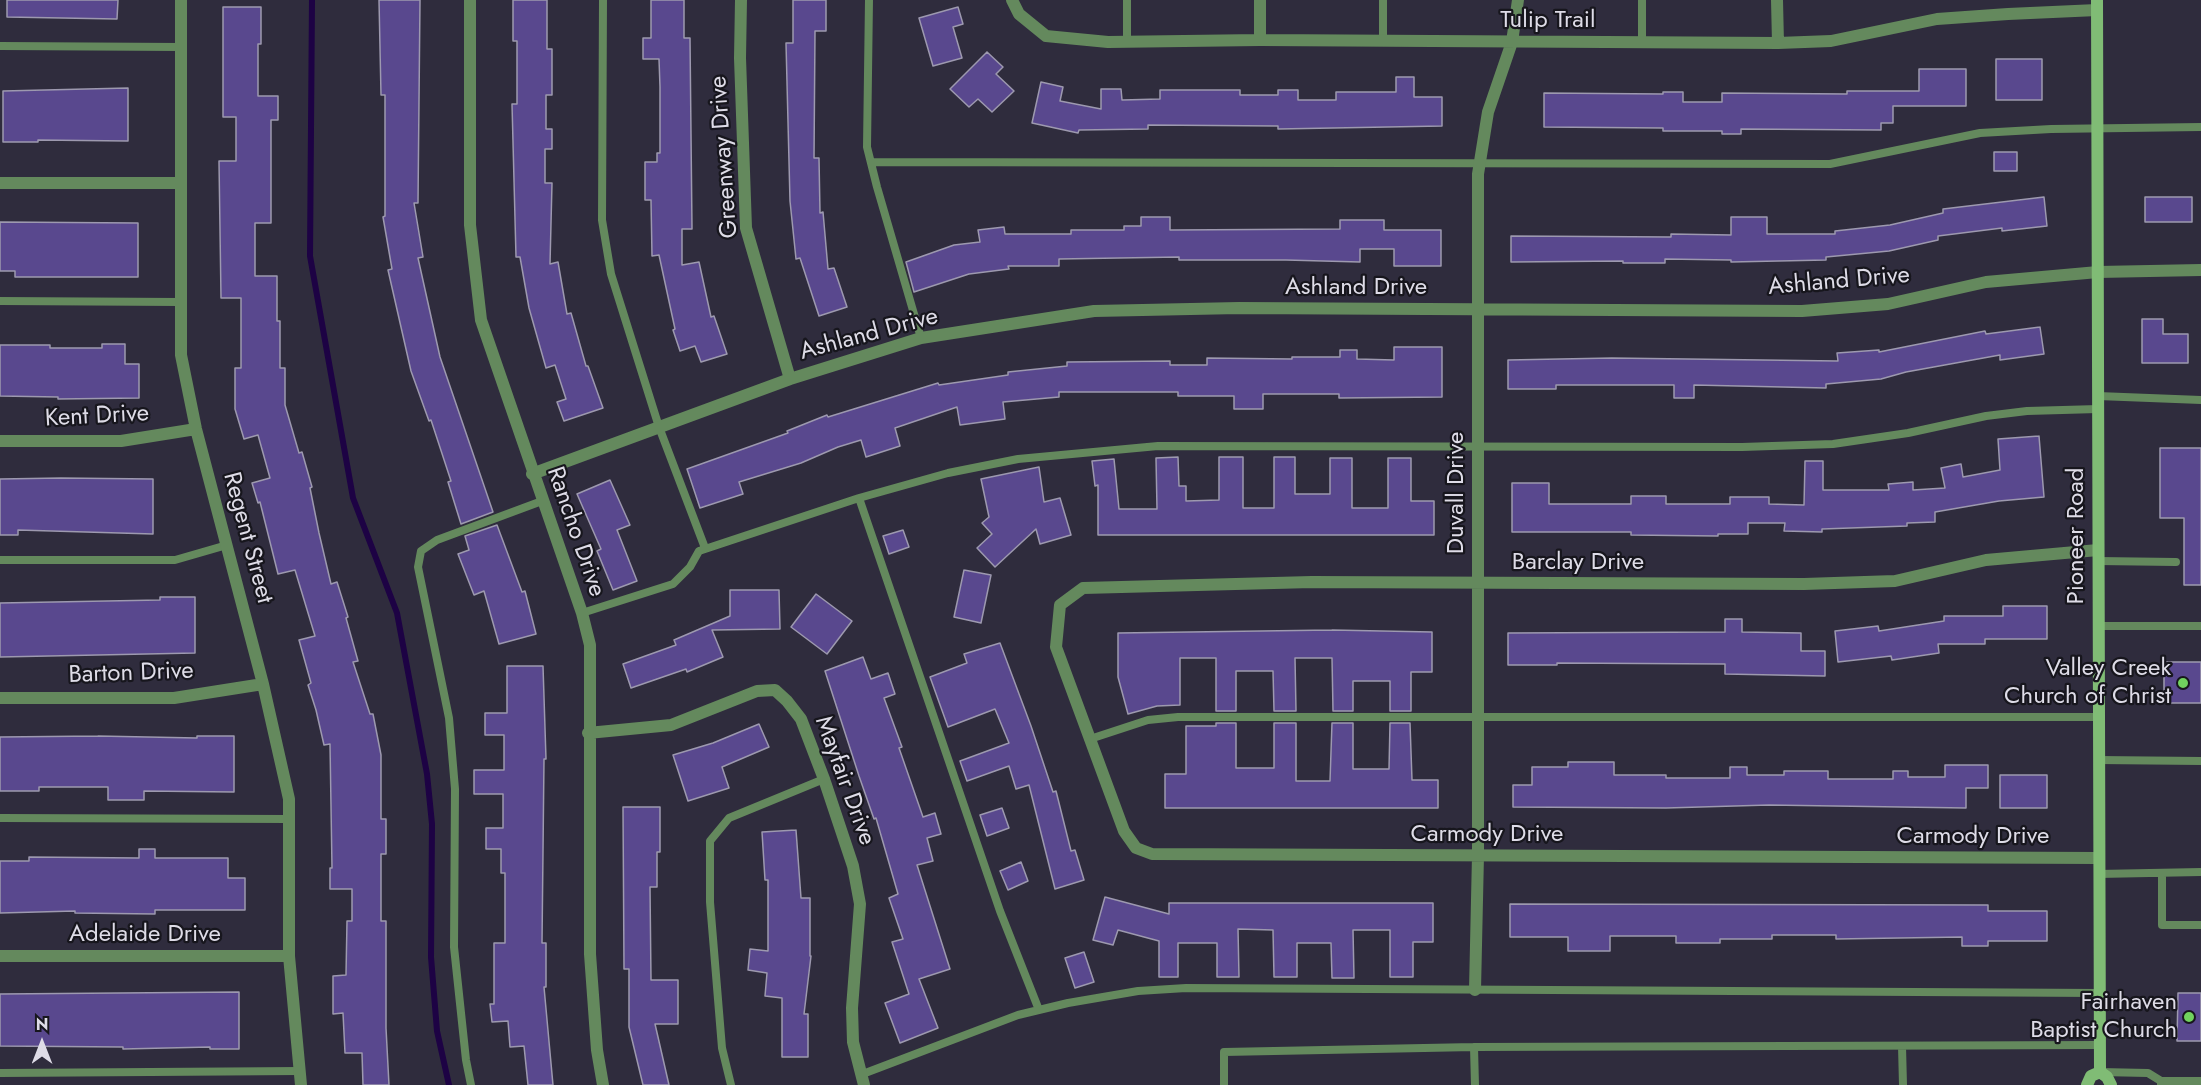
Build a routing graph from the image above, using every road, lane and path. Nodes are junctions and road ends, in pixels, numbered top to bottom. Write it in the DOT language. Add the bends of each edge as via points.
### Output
graph roads {
  1 [pos="181,0"];
  2 [pos="470,0"];
  3 [pos="603,0"];
  4 [pos="741,0"];
  5 [pos="869,0"];
  6 [pos="1012,0"];
  7 [pos="1127,0"];
  8 [pos="1260,0"];
  9 [pos="1383,0"];
  10 [pos="1518,0"];
  11 [pos="1642,0"];
  12 [pos="1778,0"];
  13 [pos="2097,5"];
  14 [pos="1260,40"];
  15 [pos="1383,41"];
  16 [pos="1127,42"];
  17 [pos="1512,42"];
  18 [pos="1642,42"];
  19 [pos="1778,43"];
  20 [pos="0,46"];
  21 [pos="181,47"];
  22 [pos="2201,128"];
  23 [pos="2098,129"];
  24 [pos="871,162"];
  25 [pos="1480,164"];
  26 [pos="0,183"];
  27 [pos="180,183"];
  28 [pos="2201,270"];
  29 [pos="2098,272"];
  30 [pos="0,301"];
  31 [pos="180,302"];
  32 [pos="1478,309"];
  33 [pos="921,338"];
  34 [pos="790,379"];
  35 [pos="2201,400"];
  36 [pos="2098,403"];
  37 [pos="659,427"];
  38 [pos="196,429"];
  39 [pos="0,441"];
  40 [pos="1478,447"];
  41 [pos="532,474"];
  42 [pos="859,498"];
  43 [pos="542,501"];
  44 [pos="227,545"];
  45 [pos="705,548"];
  46 [pos="2098,556"];
  47 [pos="0,560"];
  48 [pos="2176,562"];
  49 [pos="1478,584"];
  50 [pos="1060,605"];
  51 [pos="582,613"];
  52 [pos="2098,626"];
  53 [pos="2201,626"];
  54 [pos="263,684"];
  55 [pos="0,698"];
  56 [pos="1478,717"];
  57 [pos="2098,717"];
  58 [pos="588,733"];
  59 [pos="1090,739"];
  60 [pos="2098,760"];
  61 [pos="2201,761"];
  62 [pos="824,779"];
  63 [pos="0,818"];
  64 [pos="290,819"];
  65 [pos="1478,855"];
  66 [pos="2098,858"];
  67 [pos="2201,872"];
  68 [pos="2162,873"];
  69 [pos="2098,874"];
  70 [pos="2201,925"];
  71 [pos="0,956"];
  72 [pos="289,956"];
  73 [pos="1475,990"];
  74 [pos="2099,993"];
  75 [pos="1039,1010"];
  76 [pos="2100,1045"];
  77 [pos="1902,1046"];
  78 [pos="1474,1047"];
  79 [pos="300,1071"];
  80 [pos="2100,1072"];
  81 [pos="0,1073"];
  82 [pos="862,1080"];
  83 [pos="2201,1081"];
  84 [pos="2161,1083"];
  85 [pos="301,1085"];
  86 [pos="471,1085"];
  87 [pos="603,1085"];
  88 [pos="731,1085"];
  89 [pos="1224,1085"];
  90 [pos="1475,1085"];
  91 [pos="1903,1085"];
  92 [pos="2087,1085"];
  93 [pos="2111,1085"];
  1 -- 21 [label="street, Regent Street"];
  2 -- 41 [label="street, Rancho Drive" via="470,225 481,320"];
  3 -- 37 [label="lane" via="602,220 611,274"];
  4 -- 34 [label="street, Greenway Drive" via="746,228"];
  5 -- 24 [label="lane" via="867,147"];
  6 -- 16 [label="street, Tulip Trail" via="1019,14 1046,36"];
  7 -- 16 [label="lane"];
  8 -- 14 [label="street"];
  9 -- 15 [label="lane"];
  10 -- 17 [label="street, Duvall Drive"];
  11 -- 18 [label="lane"];
  12 -- 19 [label="street"];
  13 -- 19 [label="street, Tulip Trail" via="1937,19 1831,41"];
  13 -- 23 [label="main road, Pioneer Road"];
  14 -- 15 [label="street, Tulip Trail"];
  14 -- 16 [label="street, Tulip Trail"];
  15 -- 17 [label="street, Tulip Trail"];
  17 -- 18 [label="street, Tulip Trail"];
  17 -- 25 [label="street, Duvall Drive" via="1488,112"];
  18 -- 19 [label="street, Tulip Trail"];
  20 -- 21 [label="lane"];
  21 -- 27 [label="street, Regent Street"];
  22 -- 23 [label="lane"];
  23 -- 25 [label="lane" via="1980,133 1830,164"];
  23 -- 29 [label="main road, Pioneer Road"];
  24 -- 25 [label="lane"];
  24 -- 33 [label="lane"];
  25 -- 32 [label="street, Duvall Drive"];
  26 -- 27 [label="street"];
  27 -- 31 [label="street, Regent Street"];
  28 -- 29 [label="street, Ashland Drive"];
  29 -- 32 [label="street, Ashland Drive" via="1986,282 1888,304 1802,311"];
  29 -- 36 [label="main road, Pioneer Road"];
  30 -- 31 [label="lane"];
  31 -- 38 [label="street, Regent Street" via="180,355"];
  32 -- 33 [label="street, Ashland Drive" via="1094,311"];
  32 -- 40 [label="street, Duvall Drive"];
  33 -- 34 [label="street, Ashland Drive"];
  34 -- 37 [label="street, Ashland Drive"];
  35 -- 36 [label="lane"];
  36 -- 40 [label="lane" via="1986,416 1833,444"];
  36 -- 46 [label="main road, Pioneer Road"];
  37 -- 41 [label="street, Ashland Drive"];
  37 -- 45 [label="lane"];
  38 -- 39 [label="street, Kent Drive" via="121,441"];
  38 -- 44 [label="street, Regent Street"];
  40 -- 42 [label="lane" via="1158,446 1106,450 1018,459 948,473"];
  40 -- 49 [label="street, Duvall Drive"];
  41 -- 43 [label="street, Rancho Drive"];
  42 -- 45 [label="lane"];
  42 -- 75 [label="lane" via="1000,911"];
  43 -- 51 [label="street, Rancho Drive"];
  43 -- 86 [label="lane" via="437,540 421,551 418,567 449,718 455,789 454,947"];
  44 -- 47 [label="lane" via="175,560"];
  44 -- 54 [label="street, Regent Street"];
  45 -- 51 [label="lane" via="673,584"];
  46 -- 48 [label="lane"];
  46 -- 49 [label="street, Barclay Drive" via="1986,561 1895,581"];
  46 -- 52 [label="main road, Pioneer Road"];
  49 -- 50 [label="street, Barclay Drive" via="1312,582 1083,588"];
  49 -- 56 [label="street, Duvall Drive"];
  50 -- 59 [label="street, Carmody Drive" via="1056,646"];
  51 -- 58 [label="street, Rancho Drive" via="590,645"];
  52 -- 53 [label="lane"];
  52 -- 57 [label="main road, Pioneer Road"];
  54 -- 55 [label="street, Barton Drive" via="174,698"];
  54 -- 64 [label="street, Regent Street" via="290,799"];
  56 -- 57 [label="lane"];
  56 -- 59 [label="lane" via="1178,717 1148,720"];
  56 -- 65 [label="street, Duvall Drive"];
  57 -- 60 [label="main road, Pioneer Road"];
  58 -- 62 [label="street, Mayfair Drive" via="671,725 757,691 775,690 801,719"];
  58 -- 87 [label="street, Rancho Drive" via="590,954"];
  59 -- 65 [label="street, Carmody Drive" via="1124,831 1136,848 1152,854"];
  60 -- 61 [label="lane"];
  60 -- 66 [label="main road, Pioneer Road"];
  62 -- 82 [label="street, Mayfair Drive" via="853,866 860,904 852,1008 853,1042"];
  62 -- 88 [label="lane" via="729,818 710,841 710,903 721,1036"];
  63 -- 64 [label="lane"];
  64 -- 72 [label="street, Regent Street"];
  65 -- 66 [label="street, Carmody Drive"];
  65 -- 73 [label="street, Duvall Drive"];
  66 -- 69 [label="main road, Pioneer Road"];
  67 -- 68 [label="lane"];
  68 -- 69 [label="lane"];
  68 -- 70 [label="lane" via="2162,925"];
  69 -- 74 [label="main road, Pioneer Road"];
  71 -- 72 [label="street, Adelaide Drive"];
  72 -- 79 [label="street, Regent Street"];
  73 -- 74 [label="lane"];
  73 -- 75 [label="lane" via="1186,988 1138,991"];
  74 -- 76 [label="main road, Pioneer Road"];
  75 -- 82 [label="lane" via="1018,1015"];
  76 -- 77 [label="lane"];
  76 -- 80 [label="main road, Pioneer Road"];
  77 -- 78 [label="lane"];
  77 -- 91 [label="lane"];
  78 -- 89 [label="lane" via="1224,1052"];
  78 -- 90 [label="lane"];
  79 -- 81 [label="lane"];
  79 -- 85 [label="street, Regent Street"];
  80 -- 84 [label="lane" via="2148,1073"];
  80 -- 92 [label="main road" via="2091,1076"];
  80 -- 93 [label="main road"];
  83 -- 84 [label="lane"];
}
